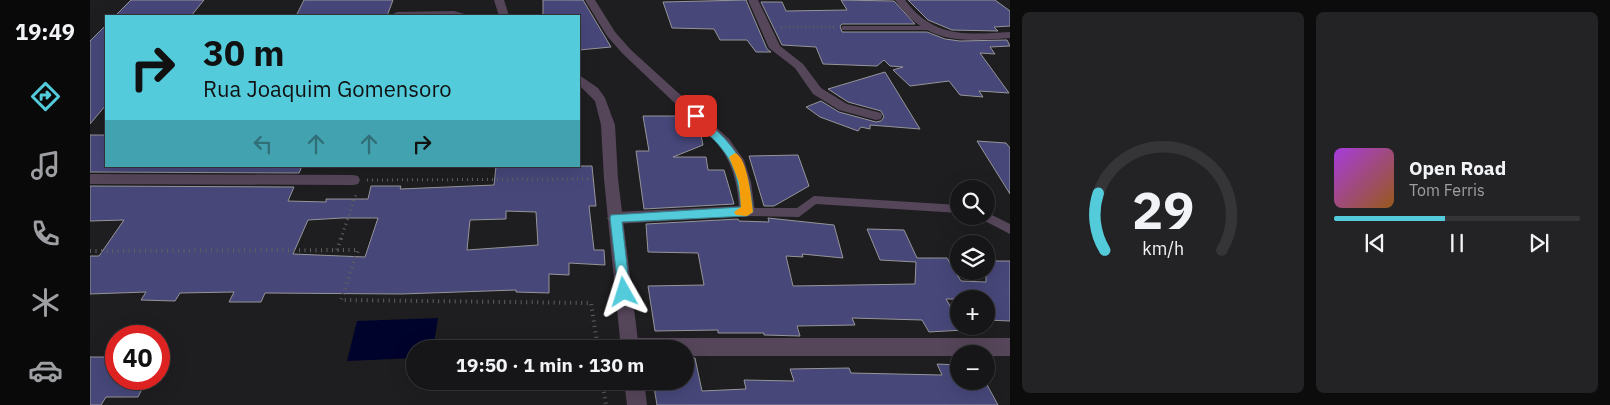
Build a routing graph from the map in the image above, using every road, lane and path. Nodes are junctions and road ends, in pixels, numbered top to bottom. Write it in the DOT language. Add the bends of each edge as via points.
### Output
graph roads {
  1 [pos="499,0"];
  2 [pos="590,0"];
  3 [pos="752,0"];
  4 [pos="900,0"];
  5 [pos="397,14"];
  6 [pos="463,15"];
  7 [pos="504,15"];
  8 [pos="763,27"];
  9 [pos="846,28"];
  10 [pos="928,28"];
  11 [pos="1010,35"];
  12 [pos="582,82"];
  13 [pos="876,116"];
  14 [pos="90,179"];
  15 [pos="611,179"];
  16 [pos="353,180"];
  17 [pos="950,208"];
  18 [pos="747,212"];
  19 [pos="616,218"];
  20 [pos="995,221"];
  21 [pos="1010,229"];
  22 [pos="90,250"];
  23 [pos="337,250"];
  24 [pos="597,340"];
  25 [pos="629,340"];
  26 [pos="1010,347"];
  27 [pos="694,348"];
  28 [pos="604,390"];
  29 [pos="635,390"];
  30 [pos="606,405"];
  31 [pos="637,405"];
  1 -- 7 [label="street"];
  2 -- 18 [label="street" via="611,34 627,52 724,142 737,160 744,182"];
  3 -- 8 [label="street"];
  4 -- 10 [label="street" via="918,22"];
  5 -- 6 [label="lane"];
  8 -- 9 [label="path"];
  8 -- 13 [label="street" via="779,53 799,66 817,91 843,107"];
  9 -- 10 [label="lane"];
  10 -- 11 [label="street" via="972,37"];
  12 -- 15 [label="street" via="601,101 605,112"];
  14 -- 16 [label="street"];
  15 -- 16 [label="path"];
  15 -- 19 [label="street"];
  16 -- 23 [label="path" via="357,192"];
  17 -- 18 [label="lane" via="814,200 799,213"];
  18 -- 19 [label="street"];
  19 -- 25 [label="street"];
  20 -- 21 [label="lane"];
  22 -- 23 [label="path"];
  23 -- 24 [label="path" via="358,250 341,300 591,303"];
  26 -- 27 [label="street"];
  28 -- 30 [label="path"];
  29 -- 31 [label="street"];
}
